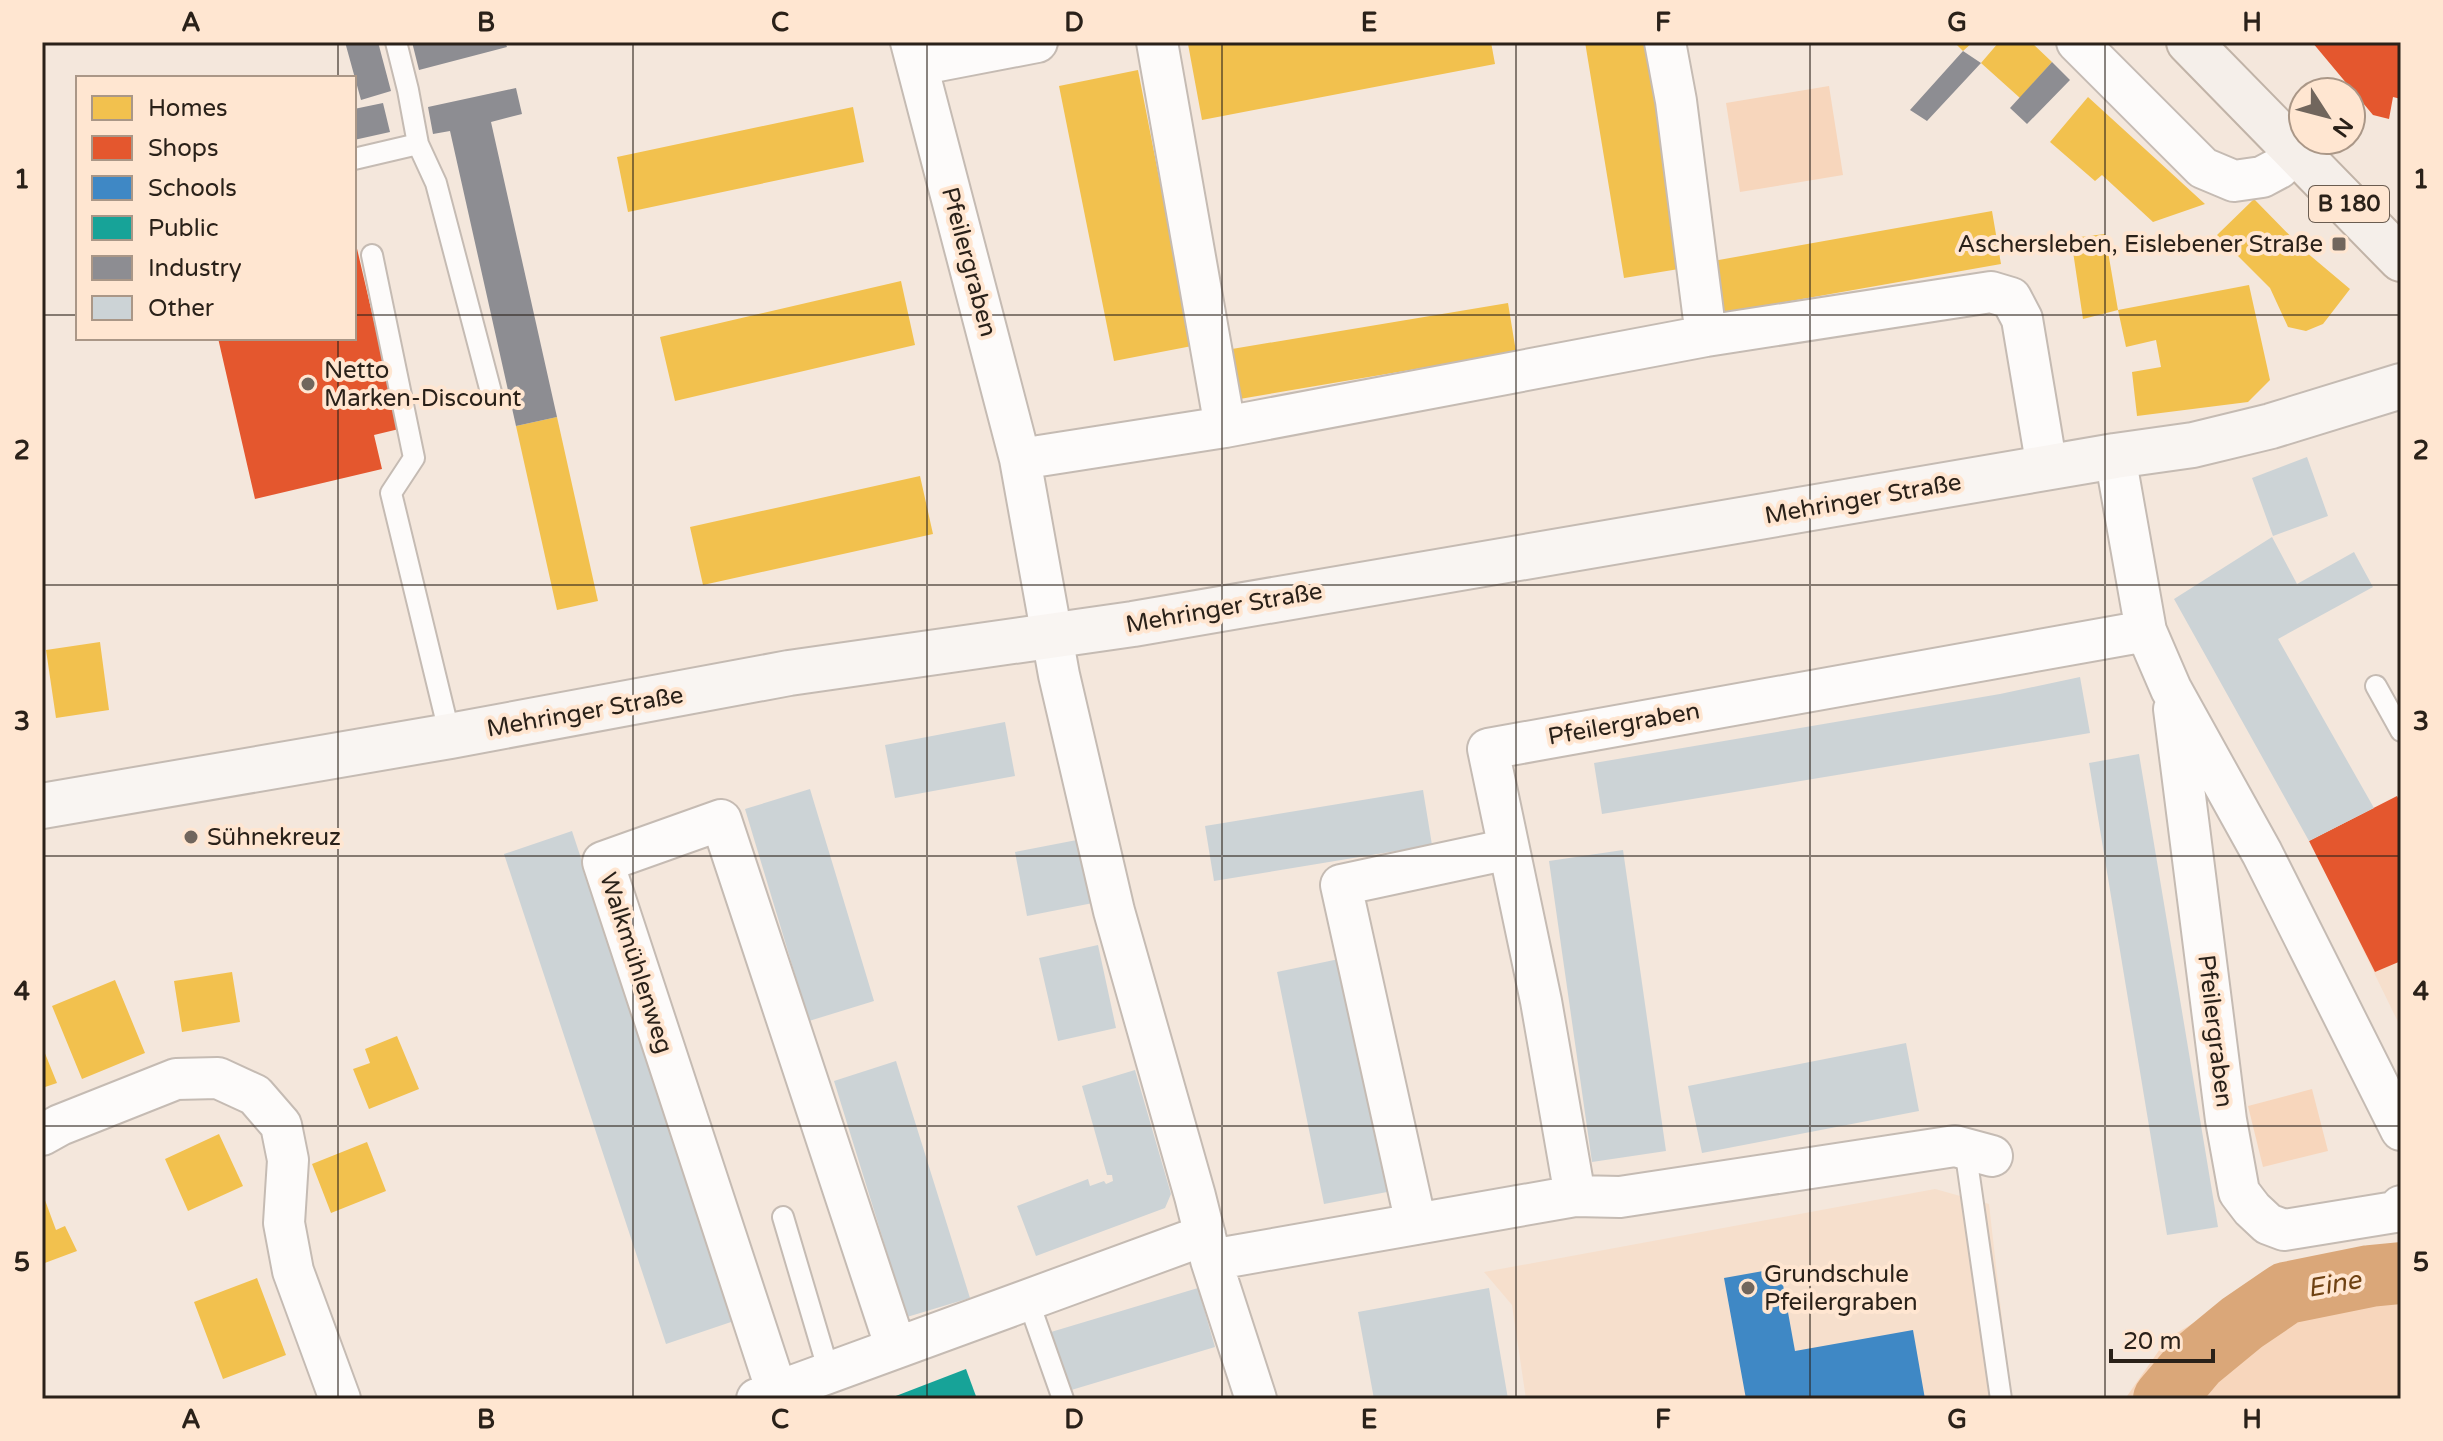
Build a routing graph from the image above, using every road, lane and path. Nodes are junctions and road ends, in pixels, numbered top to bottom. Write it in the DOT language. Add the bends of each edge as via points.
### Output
graph roads {
  1 [pos="396,42"];
  2 [pos="1037,42"];
  3 [pos="1157,42"];
  4 [pos="1665,42"];
  5 [pos="2077,42"];
  6 [pos="2189,42"];
  7 [pos="914,54"];
  8 [pos="2287,143"];
  9 [pos="418,144"];
  10 [pos="2290,156"];
  11 [pos="2300,156"];
  12 [pos="356,159"];
  13 [pos="372,255"];
  14 [pos="2401,259"];
  15 [pos="1706,336"];
  16 [pos="2401,386"];
  17 [pos="492,396"];
  18 [pos="1225,427"];
  19 [pos="2115,456"];
  20 [pos="1020,459"];
  21 [pos="2047,468"];
  22 [pos="2146,631"];
  23 [pos="1052,636"];
  24 [pos="2376,686"];
  25 [pos="2171,689"];
  26 [pos="2401,731"];
  27 [pos="450,736"];
  28 [pos="42,806"];
  29 [pos="1509,849"];
  30 [pos="2401,1130"];
  31 [pos="42,1135"];
  32 [pos="1978,1152"];
  33 [pos="1575,1196"];
  34 [pos="2401,1206"];
  35 [pos="783,1217"];
  36 [pos="1416,1224"];
  37 [pos="1208,1248"];
  38 [pos="1028,1300"];
  39 [pos="896,1348"];
  40 [pos="829,1372"];
  41 [pos="767,1395"];
  42 [pos="340,1399"];
  43 [pos="1063,1399"];
  44 [pos="1256,1399"];
  45 [pos="2001,1399"];
  1 -- 9 [label="lane"];
  2 -- 7 [label="street, Pfeilergraben"];
  3 -- 18 [label="street"];
  4 -- 15 [label="street"];
  5 -- 10 [label="street" via="2203,168 2234,181 2262,177"];
  6 -- 8 [label="main road, B 180"];
  7 -- 20 [label="street, Pfeilergraben"];
  9 -- 12 [label="lane"];
  9 -- 17 [label="lane" via="436,183"];
  11 -- 14 [label="main road, B 180"];
  13 -- 27 [label="lane" via="414,458 391,493"];
  15 -- 18 [label="street"];
  15 -- 21 [label="street" via="1991,292 2011,298 2022,319"];
  16 -- 19 [label="main road, Mehringer Straße" via="2193,445"];
  18 -- 20 [label="street"];
  19 -- 21 [label="main road, Mehringer Straße"];
  19 -- 22 [label="street"];
  20 -- 23 [label="street, Pfeilergraben"];
  21 -- 23 [label="main road, Mehringer Straße"];
  22 -- 25 [label="street, Pfeilergraben"];
  22 -- 29 [label="street, Pfeilergraben" via="1488,749"];
  23 -- 27 [label="main road, Mehringer Straße" via="789,673"];
  23 -- 37 [label="street, Pfeilergraben" via="1114,911"];
  24 -- 26 [label="lane"];
  25 -- 30 [label="street, Pfeilergraben" via="2262,853"];
  25 -- 34 [label="street, Pfeilergraben" via="2239,1192 2268,1224 2284,1230 2395,1212"];
  27 -- 28 [label="main road, Mehringer Straße"];
  29 -- 33 [label="street, Pfeilergraben"];
  29 -- 36 [label="street" via="1341,885"];
  31 -- 42 [label="street" via="176,1079 218,1078 255,1095 281,1125 288,1160 284,1223 293,1271"];
  32 -- 33 [label="street" via="1955,1146 1620,1197"];
  32 -- 45 [label="lane"];
  33 -- 36 [label="street"];
  35 -- 40 [label="lane"];
  36 -- 37 [label="street"];
  37 -- 38 [label="street, Walkmühlenweg"];
  37 -- 44 [label="street, Pfeilergraben"];
  38 -- 39 [label="street, Walkmühlenweg"];
  38 -- 43 [label="lane"];
  39 -- 40 [label="street, Walkmühlenweg"];
  39 -- 41 [label="street, Walkmühlenweg" via="721,820 603,862"];
  40 -- 41 [label="street, Walkmühlenweg"];
}
